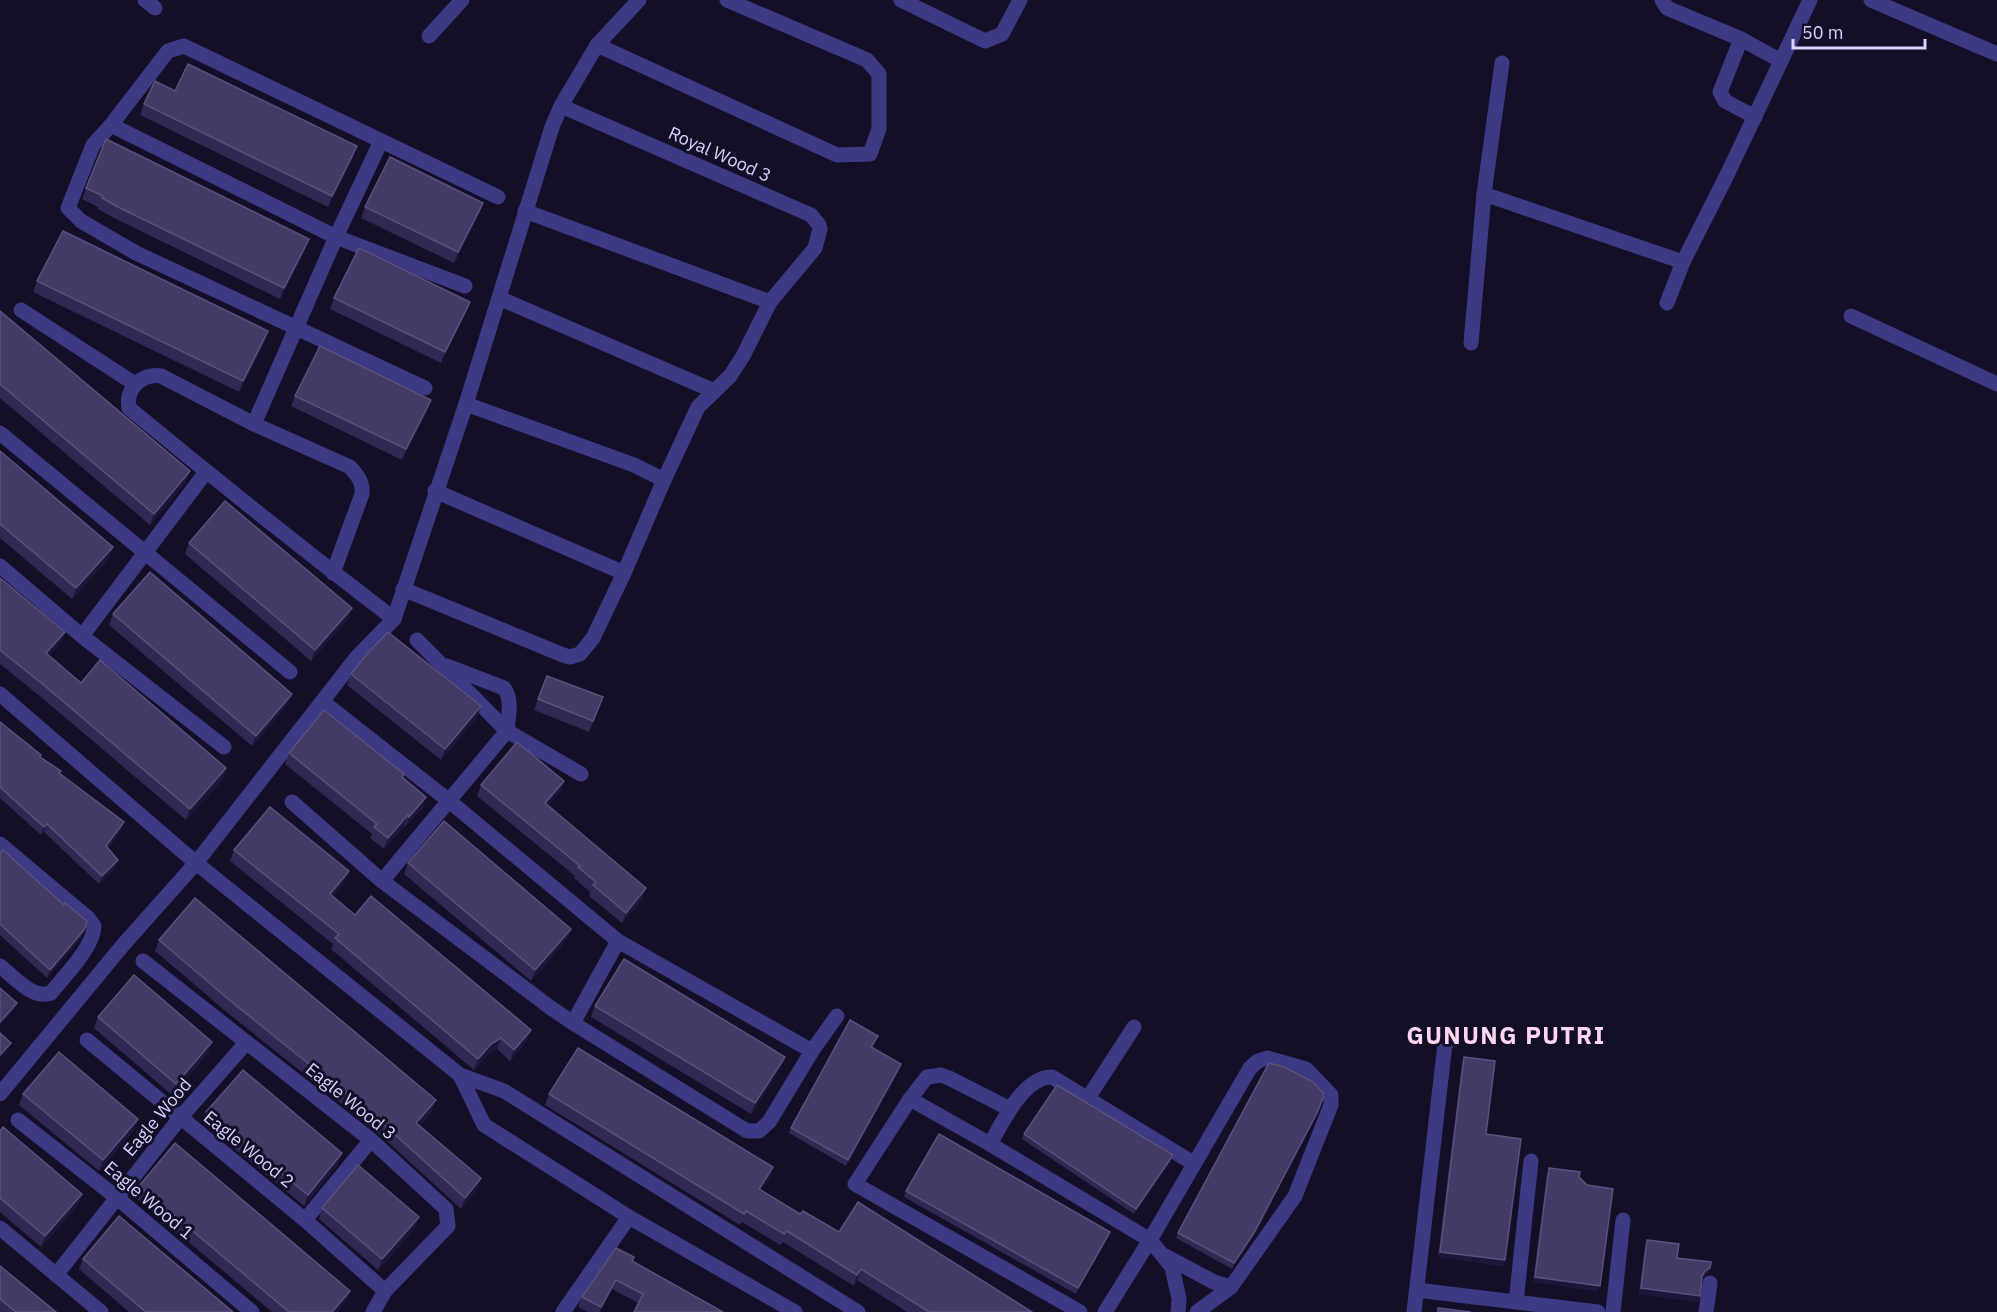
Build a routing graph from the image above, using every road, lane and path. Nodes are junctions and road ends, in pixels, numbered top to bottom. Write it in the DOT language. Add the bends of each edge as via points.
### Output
graph roads {
  1 [pos="462,0"];
  2 [pos="639,0"];
  3 [pos="727,0"];
  4 [pos="901,0"];
  5 [pos="1020,0"];
  6 [pos="1662,0"];
  7 [pos="1810,0"];
  8 [pos="1871,0"];
  9 [pos="429,36"];
  10 [pos="1741,39"];
  11 [pos="597,45"];
  12 [pos="1997,54"];
  13 [pos="1780,61"];
  14 [pos="1502,63"];
  15 [pos="561,106"];
  16 [pos="1755,117"];
  17 [pos="111,125"];
  18 [pos="381,141"];
  19 [pos="1484,194"];
  20 [pos="498,197"];
  21 [pos="525,210"];
  22 [pos="336,237"];
  23 [pos="1683,262"];
  24 [pos="465,286"];
  25 [pos="499,298"];
  26 [pos="770,302"];
  27 [pos="1667,303"];
  28 [pos="21,310"];
  29 [pos="1851,316"];
  30 [pos="297,327"];
  31 [pos="1471,342"];
  32 [pos="135,384"];
  33 [pos="1997,384"];
  34 [pos="425,388"];
  35 [pos="714,391"];
  36 [pos="466,404"];
  37 [pos="254,424"];
  38 [pos="0,433"];
  39 [pos="206,472"];
  40 [pos="664,480"];
  41 [pos="435,491"];
  42 [pos="144,553"];
  43 [pos="0,566"];
  44 [pos="333,573"];
  45 [pos="624,573"];
  46 [pos="403,589"];
  47 [pos="394,619"];
  48 [pos="82,636"];
  49 [pos="417,640"];
  50 [pos="441,664"];
  51 [pos="290,672"];
  52 [pos="0,694"];
  53 [pos="323,702"];
  54 [pos="507,731"];
  55 [pos="224,747"];
  56 [pos="581,774"];
  57 [pos="448,800"];
  58 [pos="292,802"];
  59 [pos="0,844"];
  60 [pos="196,864"];
  61 [pos="382,881"];
  62 [pos="618,941"];
  63 [pos="143,961"];
  64 [pos="0,966"];
  65 [pos="837,1016"];
  66 [pos="573,1023"];
  67 [pos="1134,1027"];
  68 [pos="87,1040"];
  69 [pos="246,1043"];
  70 [pos="1445,1044"];
  71 [pos="812,1051"];
  72 [pos="460,1075"];
  73 [pos="0,1094"];
  74 [pos="1088,1098"];
  75 [pos="910,1099"];
  76 [pos="1010,1109"];
  77 [pos="180,1118"];
  78 [pos="18,1120"];
  79 [pos="370,1140"];
  80 [pos="990,1144"];
  81 [pos="1531,1161"];
  82 [pos="1193,1163"];
  83 [pos="116,1197"];
  84 [pos="628,1217"];
  85 [pos="305,1220"];
  86 [pos="1623,1220"];
  87 [pos="0,1228"];
  88 [pos="1150,1240"];
  89 [pos="1163,1255"];
  90 [pos="56,1275"];
  91 [pos="1710,1283"];
  92 [pos="1231,1287"];
  93 [pos="1417,1290"];
  94 [pos="385,1291"];
  95 [pos="1516,1302"];
  96 [pos="101,1312"];
  97 [pos="252,1312"];
  98 [pos="373,1312"];
  99 [pos="563,1312"];
  100 [pos="795,1312"];
  101 [pos="858,1312"];
  102 [pos="1080,1312"];
  103 [pos="1105,1312"];
  104 [pos="1178,1312"];
  105 [pos="1197,1312"];
  106 [pos="1414,1312"];
  107 [pos="1598,1312"];
  108 [pos="1613,1312"];
  109 [pos="1706,1312"];
  1 -- 9 [label="street"];
  2 -- 11 [label="street"];
  3 -- 11 [label="street" via="867,60 879,74 879,129 870,154 837,155"];
  4 -- 5 [label="street" via="985,41 1002,34"];
  6 -- 10 [label="street" via="1667,8"];
  7 -- 13 [label="street"];
  8 -- 12 [label="street"];
  10 -- 13 [label="street"];
  10 -- 16 [label="street" via="1720,92 1725,101"];
  11 -- 15 [label="street"];
  13 -- 16 [label="street"];
  14 -- 19 [label="street"];
  15 -- 21 [label="street"];
  15 -- 26 [label="street, Royal Wood 3" via="811,215 819,225 815,248"];
  16 -- 23 [label="street"];
  17 -- 18 [label="street" via="168,51 184,46"];
  17 -- 22 [label="street"];
  17 -- 30 [label="street" via="93,144 68,208 81,221 136,253"];
  18 -- 20 [label="street"];
  18 -- 22 [label="street"];
  19 -- 23 [label="street"];
  19 -- 31 [label="street"];
  21 -- 25 [label="street"];
  21 -- 26 [label="street"];
  22 -- 24 [label="street"];
  22 -- 30 [label="street"];
  23 -- 27 [label="street"];
  25 -- 35 [label="street"];
  25 -- 36 [label="street"];
  26 -- 35 [label="street" via="743,356"];
  28 -- 32 [label="street"];
  29 -- 33 [label="street"];
  30 -- 34 [label="street"];
  30 -- 37 [label="street"];
  32 -- 37 [label="street" via="148,376 161,376"];
  32 -- 39 [label="street" via="129,408"];
  35 -- 40 [label="street" via="698,407"];
  36 -- 40 [label="street" via="634,465"];
  36 -- 41 [label="street"];
  37 -- 44 [label="street" via="350,467 359,478 362,494"];
  38 -- 42 [label="street"];
  39 -- 42 [label="street"];
  39 -- 44 [label="street"];
  40 -- 45 [label="street"];
  41 -- 45 [label="street"];
  41 -- 46 [label="street"];
  42 -- 48 [label="street"];
  42 -- 51 [label="street"];
  43 -- 48 [label="street"];
  44 -- 47 [label="street"];
  45 -- 46 [label="street" via="584,651 570,657"];
  46 -- 47 [label="street"];
  47 -- 53 [label="street" via="356,658"];
  48 -- 55 [label="street"];
  49 -- 50 [label="street"];
  50 -- 54 [label="street"];
  50 -- 54 [label="street" via="504,688 509,703"];
  52 -- 60 [label="street"];
  53 -- 57 [label="street"];
  53 -- 60 [label="street"];
  54 -- 56 [label="street"];
  54 -- 57 [label="street"];
  57 -- 61 [label="street"];
  57 -- 62 [label="street"];
  58 -- 61 [label="street"];
  59 -- 64 [label="street" via="94,926 89,944 45,996 34,993"];
  60 -- 72 [label="street"];
  60 -- 73 [label="street" via="123,945"];
  61 -- 66 [label="street"];
  62 -- 66 [label="street"];
  62 -- 71 [label="street"];
  63 -- 69 [label="street, Eagle Wood 3"];
  65 -- 71 [label="street"];
  66 -- 71 [label="street" via="747,1131 759,1131 769,1122"];
  67 -- 74 [label="street"];
  68 -- 77 [label="street, Eagle Wood 2"];
  69 -- 77 [label="street, Eagle Wood"];
  69 -- 79 [label="street, Eagle Wood 3"];
  70 -- 93 [label="street"];
  72 -- 84 [label="street" via="484,1125"];
  72 -- 101 [label="street" via="504,1091"];
  74 -- 76 [label="street" via="1048,1077 1032,1083"];
  74 -- 82 [label="street"];
  75 -- 76 [label="street" via="927,1077 941,1075"];
  75 -- 80 [label="street"];
  75 -- 102 [label="street" via="855,1184"];
  76 -- 80 [label="street"];
  77 -- 83 [label="street, Eagle Wood"];
  77 -- 85 [label="street, Eagle Wood 2"];
  78 -- 83 [label="street, Eagle Wood 1"];
  79 -- 85 [label="street"];
  79 -- 94 [label="street, Eagle Wood 3" via="446,1209 448,1218 448,1226"];
  80 -- 88 [label="street"];
  81 -- 95 [label="street"];
  82 -- 88 [label="street"];
  82 -- 92 [label="street" via="1258,1061 1267,1058 1306,1069 1331,1095 1331,1105 1295,1196"];
  83 -- 90 [label="street, Eagle Wood"];
  83 -- 97 [label="street, Eagle Wood 1"];
  84 -- 99 [label="street"];
  84 -- 100 [label="street"];
  85 -- 94 [label="street, Eagle Wood 2"];
  86 -- 108 [label="street"];
  87 -- 90 [label="street"];
  88 -- 89 [label="street"];
  88 -- 103 [label="street"];
  89 -- 92 [label="street"];
  89 -- 104 [label="street" via="1177,1282"];
  90 -- 96 [label="street"];
  91 -- 109 [label="street"];
  92 -- 105 [label="street"];
  93 -- 95 [label="street"];
  93 -- 106 [label="street"];
  94 -- 98 [label="street"];
  95 -- 107 [label="street"];
}
